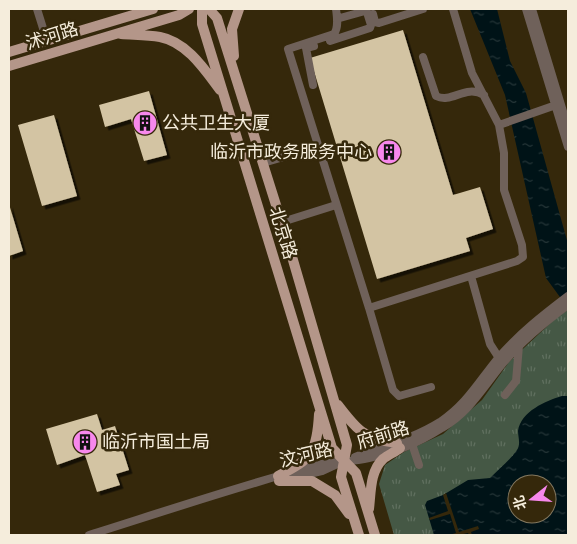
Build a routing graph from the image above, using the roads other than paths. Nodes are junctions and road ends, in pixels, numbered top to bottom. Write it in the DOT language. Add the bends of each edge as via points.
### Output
graph roads {
  1 [pos="37,9"];
  2 [pos="128,9"];
  3 [pos="152,9"];
  4 [pos="189,9"];
  5 [pos="202,9"];
  6 [pos="210,9"];
  7 [pos="239,9"];
  8 [pos="366,9"];
  9 [pos="371,9"];
  10 [pos="423,9"];
  11 [pos="453,9"];
  12 [pos="526,9"];
  13 [pos="532,9"];
  14 [pos="336,12"];
  15 [pos="111,21"];
  16 [pos="115,34"];
  17 [pos="47,41"];
  18 [pos="302,45"];
  19 [pos="9,52"];
  20 [pos="422,57"];
  21 [pos="9,66"];
  22 [pos="238,85"];
  23 [pos="484,94"];
  24 [pos="224,95"];
  25 [pos="556,105"];
  26 [pos="501,124"];
  27 [pos="568,128"];
  28 [pos="318,147"];
  29 [pos="568,147"];
  30 [pos="263,163"];
  31 [pos="336,205"];
  32 [pos="282,222"];
  33 [pos="471,276"];
  34 [pos="568,296"];
  35 [pos="568,305"];
  36 [pos="369,308"];
  37 [pos="549,314"];
  38 [pos="519,346"];
  39 [pos="499,358"];
  40 [pos="431,387"];
  41 [pos="505,395"];
  42 [pos="334,400"];
  43 [pos="319,405"];
  44 [pos="412,444"];
  45 [pos="399,446"];
  46 [pos="345,461"];
  47 [pos="419,465"];
  48 [pos="279,479"];
  49 [pos="369,515"];
  50 [pos="355,520"];
  51 [pos="89,535"];
  52 [pos="103,535"];
  53 [pos="359,535"];
  54 [pos="375,535"];
  1 -- 17 [label="street"];
  2 -- 15 [label="main road"];
  3 -- 15 [label="main road, 沭河路"];
  4 -- 16 [label="main road, 沭河路"];
  5 -- 24 [label="main road, 北京路" via="202,24"];
  6 -- 22 [label="main road, 北京路" via="218,18"];
  7 -- 22 [label="main road" via="232,29"];
  8 -- 14 [label="street" via="340,18"];
  8 -- 18 [label="street" via="370,28 306,48 313,85"];
  9 -- 10 [label="street" via="375,22 379,23"];
  11 -- 23 [label="street" via="472,73"];
  12 -- 25 [label="street"];
  13 -- 27 [label="street"];
  14 -- 18 [label="street" via="337,30 334,34"];
  15 -- 17 [label="main road, 沭河路"];
  16 -- 21 [label="main road, 沭河路"];
  16 -- 24 [label="main road" via="161,37 176,44 198,61"];
  17 -- 19 [label="main road, 沭河路"];
  18 -- 28 [label="street" via="288,49"];
  20 -- 23 [label="street" via="436,96 449,97 470,90"];
  22 -- 30 [label="main road, 北京路"];
  23 -- 26 [label="street"];
  24 -- 43 [label="main road, 北京路"];
  25 -- 26 [label="street"];
  25 -- 29 [label="street"];
  26 -- 33 [label="street" via="504,190 522,245 522,256"];
  28 -- 30 [label="street"];
  28 -- 31 [label="street"];
  30 -- 32 [label="main road, 北京路"];
  31 -- 32 [label="street"];
  31 -- 36 [label="street"];
  32 -- 42 [label="main road, 北京路"];
  33 -- 36 [label="street"];
  33 -- 39 [label="street" via="490,344"];
  34 -- 37 [label="street, 府前路"];
  35 -- 37 [label="street, 府前路"];
  36 -- 40 [label="street" via="395,394 399,396"];
  37 -- 38 [label="street, 府前路"];
  37 -- 39 [label="street, 府前路" via="521,333"];
  38 -- 41 [label="street" via="516,381"];
  38 -- 44 [label="street, 府前路" via="475,401 444,427"];
  39 -- 45 [label="street, 府前路" via="460,406"];
  42 -- 45 [label="main road" via="354,426 367,436"];
  42 -- 46 [label="main road, 北京路" via="347,445"];
  43 -- 46 [label="main road, 北京路" via="332,448"];
  43 -- 48 [label="main road" via="318,432 313,451 300,465"];
  44 -- 45 [label="street, 府前路"];
  44 -- 47 [label="street"];
  45 -- 46 [label="street, 府前路" via="368,459"];
  45 -- 49 [label="main road" via="376,469"];
  46 -- 48 [label="street, 汶河路" via="322,471"];
  46 -- 49 [label="main road, 北京路" via="356,473"];
  46 -- 50 [label="main road, 北京路" via="341,478"];
  48 -- 50 [label="main road" via="312,481 335,495"];
  48 -- 51 [label="street, 汶河路"];
  48 -- 52 [label="street, 汶河路"];
  49 -- 54 [label="main road, 北京路"];
  50 -- 53 [label="main road, 北京路"];
}
